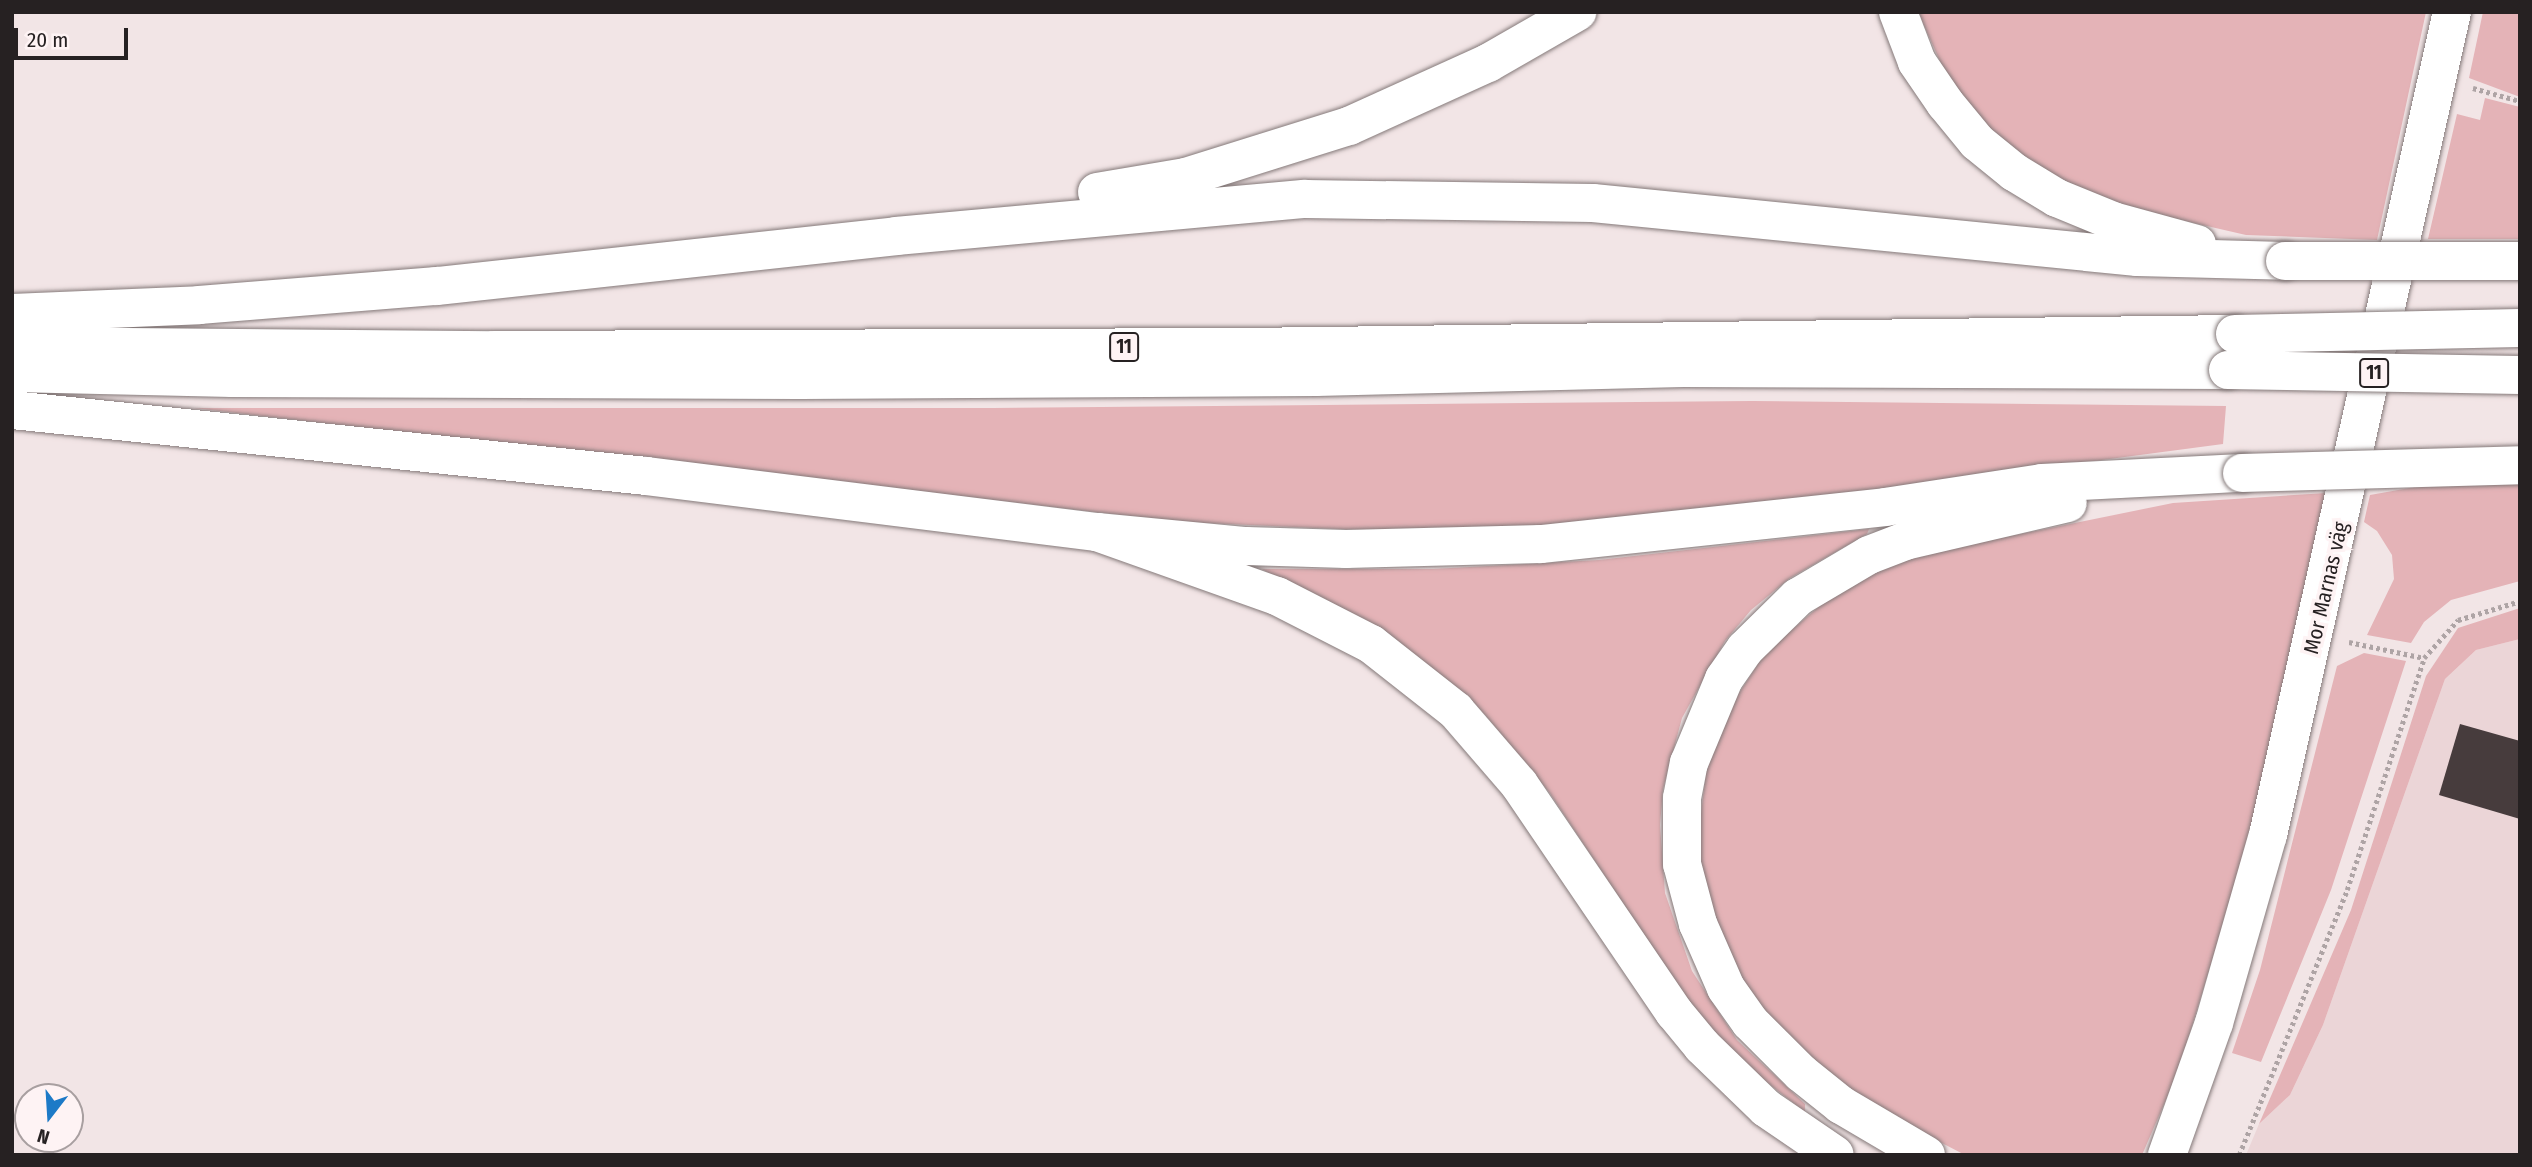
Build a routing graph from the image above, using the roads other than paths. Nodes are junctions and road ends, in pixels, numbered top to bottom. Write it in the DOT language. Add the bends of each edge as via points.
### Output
graph roads {
  1 [pos="1577,12"];
  2 [pos="1898,12"];
  3 [pos="2452,12"];
  4 [pos="2285,261"];
  5 [pos="2520,261"];
  6 [pos="437,286"];
  7 [pos="12,313"];
  8 [pos="2520,328"];
  9 [pos="12,346"];
  10 [pos="12,373"];
  11 [pos="2520,375"];
  12 [pos="12,410"];
  13 [pos="2520,465"];
  14 [pos="2189,478"];
  15 [pos="1097,532"];
  16 [pos="1835,1155"];
  17 [pos="1926,1155"];
  18 [pos="2167,1155"];
  1 -- 6 [label="main road" via="1420,97 1349,126 1186,177 805,228"];
  2 -- 4 [label="main road" via="1917,62 1945,103 1977,142 2014,172 2057,198 2113,221"];
  3 -- 18 [label="main road, Mor Marnas väg" via="2316,635 2242,930"];
  4 -- 5 [label="main road, bridge"];
  4 -- 6 [label="main road" via="2137,257 1686,210 1412,197 1189,207"];
  6 -- 7 [label="main road" via="200,305"];
  8 -- 9 [label="main road, 11, bridge" via="1188,347 480,350"];
  10 -- 11 [label="main road, 11, bridge" via="691,380 1316,377 1683,368"];
  12 -- 15 [label="main road" via="646,476"];
  13 -- 14 [label="main road, bridge"];
  14 -- 15 [label="main road" via="2042,483 1871,508 1541,544 1271,547"];
  14 -- 17 [label="main road" via="1965,525 1869,555 1798,597 1767,626 1731,669 1704,718 1682,798 1682,864 1698,924 1726,988 1750,1022 1801,1073 1841,1105"];
  15 -- 16 [label="main road" via="1311,611 1371,644 1429,687 1519,783 1632,953 1702,1046 1766,1108"];
}
